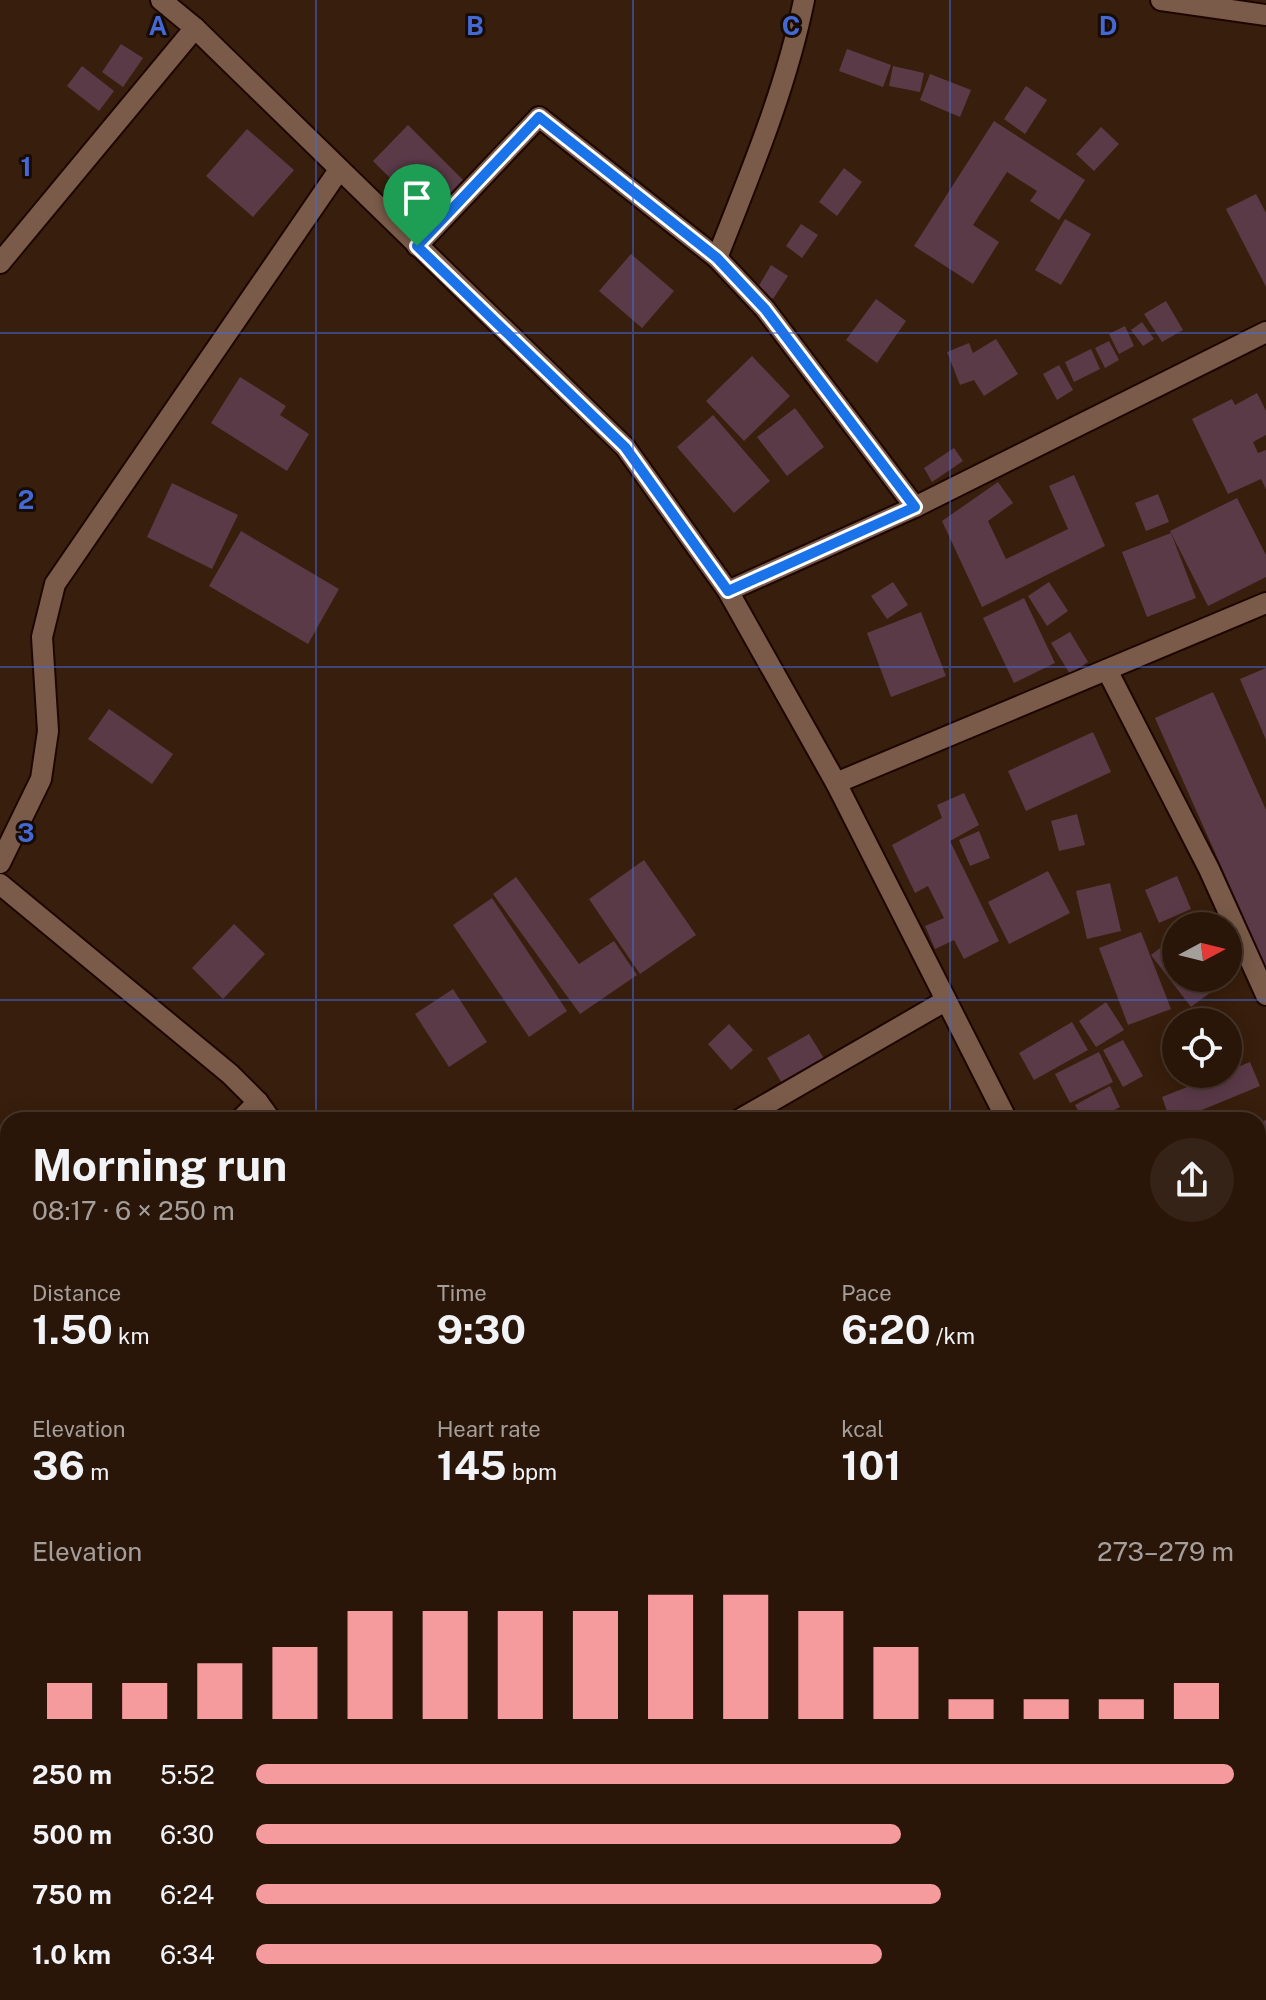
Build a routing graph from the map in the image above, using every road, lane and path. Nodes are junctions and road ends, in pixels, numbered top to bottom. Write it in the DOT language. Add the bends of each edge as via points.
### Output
graph roads {
  1 [pos="804,0"];
  2 [pos="1161,0"];
  3 [pos="173,3"];
  4 [pos="1266,15"];
  5 [pos="195,28"];
  6 [pos="339,170"];
  7 [pos="417,246"];
  8 [pos="717,258"];
  9 [pos="0,263"];
  10 [pos="1266,332"];
  11 [pos="915,507"];
  12 [pos="728,591"];
  13 [pos="1266,603"];
  14 [pos="1107,670"];
  15 [pos="836,783"];
  16 [pos="0,863"];
  17 [pos="0,884"];
  18 [pos="1266,995"];
  19 [pos="945,1001"];
  20 [pos="258,1102"];
  21 [pos="248,1112"];
  22 [pos="265,1112"];
  23 [pos="753,1112"];
  24 [pos="1003,1112"];
  1 -- 8 [label="street" via="763,139"];
  2 -- 4 [label="street"];
  3 -- 5 [label="street"];
  5 -- 6 [label="street"];
  5 -- 9 [label="street"];
  6 -- 7 [label="street"];
  6 -- 16 [label="street" via="55,584 42,637 48,731 41,779"];
  7 -- 8 [label="street" via="539,117"];
  7 -- 12 [label="street" via="625,447"];
  8 -- 11 [label="street" via="765,309"];
  10 -- 11 [label="street"];
  11 -- 12 [label="street"];
  12 -- 15 [label="street"];
  13 -- 14 [label="street"];
  14 -- 15 [label="street"];
  14 -- 18 [label="street" via="1209,869"];
  15 -- 19 [label="street"];
  17 -- 20 [label="street"];
  19 -- 23 [label="street"];
  19 -- 24 [label="street"];
  20 -- 21 [label="street"];
  20 -- 22 [label="street"];
}
